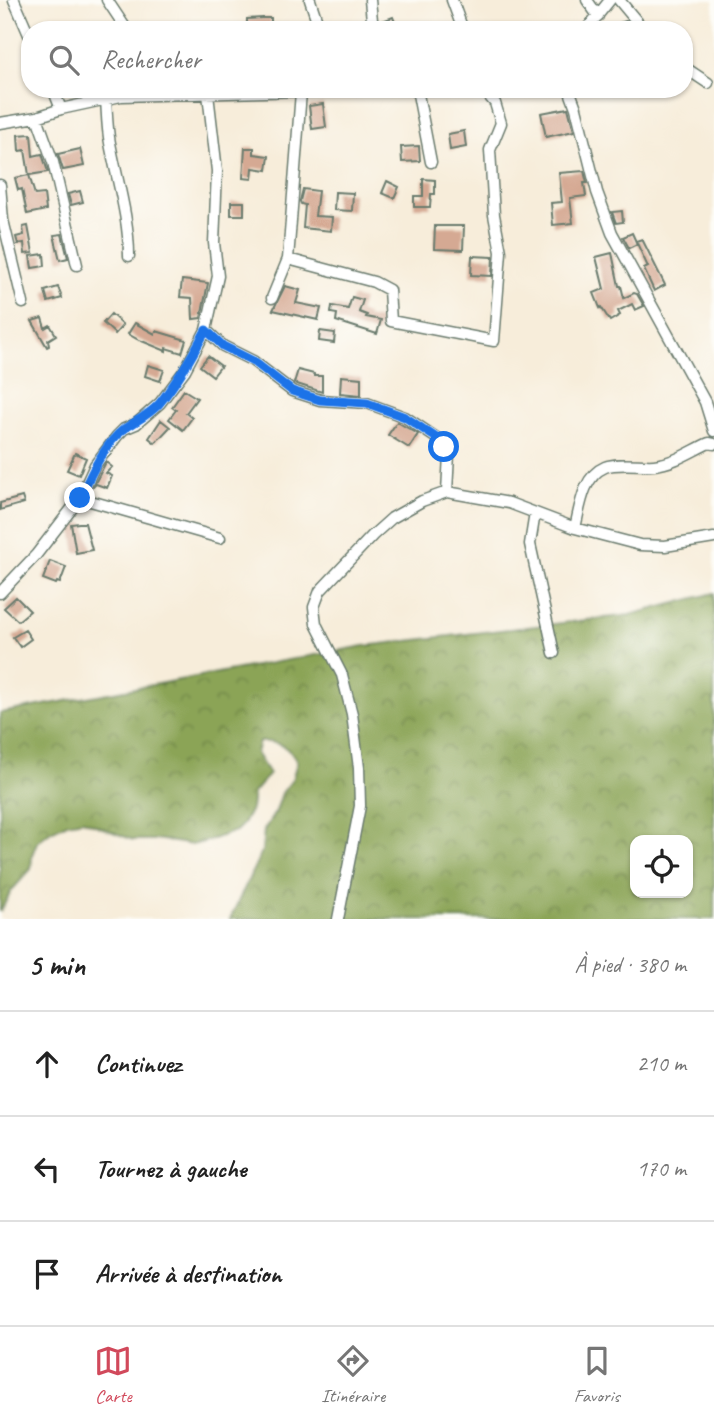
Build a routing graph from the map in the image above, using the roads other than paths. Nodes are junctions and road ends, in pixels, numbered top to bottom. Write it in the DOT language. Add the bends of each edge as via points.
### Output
graph roads {
  1 [pos="14,0"];
  2 [pos="107,0"];
  3 [pos="310,0"];
  4 [pos="370,0"];
  5 [pos="452,0"];
  6 [pos="587,0"];
  7 [pos="610,0"];
  8 [pos="619,0"];
  9 [pos="598,16"];
  10 [pos="23,21"];
  11 [pos="121,21"];
  12 [pos="317,21"];
  13 [pos="372,21"];
  14 [pos="460,21"];
  15 [pos="594,21"];
  16 [pos="636,21"];
  17 [pos="693,73"];
  18 [pos="708,83"];
  19 [pos="57,98"];
  20 [pos="110,98"];
  21 [pos="208,98"];
  22 [pos="300,98"];
  23 [pos="419,98"];
  24 [pos="491,98"];
  25 [pos="572,98"];
  26 [pos="106,99"];
  27 [pos="61,109"];
  28 [pos="37,117"];
  29 [pos="0,123"];
  30 [pos="430,162"];
  31 [pos="0,186"];
  32 [pos="129,256"];
  33 [pos="288,259"];
  34 [pos="77,265"];
  35 [pos="272,298"];
  36 [pos="23,303"];
  37 [pos="206,330"];
  38 [pos="714,431"];
  39 [pos="714,444"];
  40 [pos="447,492"];
  41 [pos="80,498"];
  42 [pos="534,513"];
  43 [pos="575,527"];
  44 [pos="220,538"];
  45 [pos="714,538"];
  46 [pos="0,593"];
  47 [pos="554,653"];
  48 [pos="338,919"];
  1 -- 10 [label="street"];
  2 -- 11 [label="street"];
  3 -- 12 [label="street"];
  4 -- 13 [label="street"];
  5 -- 14 [label="street"];
  6 -- 9 [label="street"];
  7 -- 9 [label="street"];
  8 -- 16 [label="street"];
  9 -- 15 [label="street"];
  17 -- 18 [label="street"];
  19 -- 27 [label="street"];
  20 -- 26 [label="street"];
  21 -- 37 [label="street" via="217,171 214,243 218,276"];
  22 -- 33 [label="street"];
  23 -- 30 [label="street"];
  24 -- 33 [label="street" via="500,123 490,150 501,252 494,341 391,321 389,290"];
  25 -- 38 [label="street" via="612,233 705,402"];
  26 -- 27 [label="street"];
  26 -- 32 [label="street"];
  27 -- 28 [label="street"];
  28 -- 29 [label="street"];
  28 -- 34 [label="street" via="53,162"];
  31 -- 36 [label="street" via="3,220"];
  33 -- 35 [label="street"];
  37 -- 40 [label="street" via="292,391 320,400 367,403 405,417 435,437 449,454"];
  37 -- 41 [label="street" via="185,370 160,403 124,429 95,466"];
  39 -- 43 [label="street" via="671,462 606,466 583,493"];
  40 -- 42 [label="street" via="509,503"];
  40 -- 48 [label="street" via="392,518 320,591 314,607 316,624 342,675 359,768 360,806"];
  41 -- 44 [label="street"];
  41 -- 46 [label="street"];
  42 -- 43 [label="street"];
  42 -- 47 [label="street" via="530,544"];
  43 -- 45 [label="street" via="640,545"];
}
